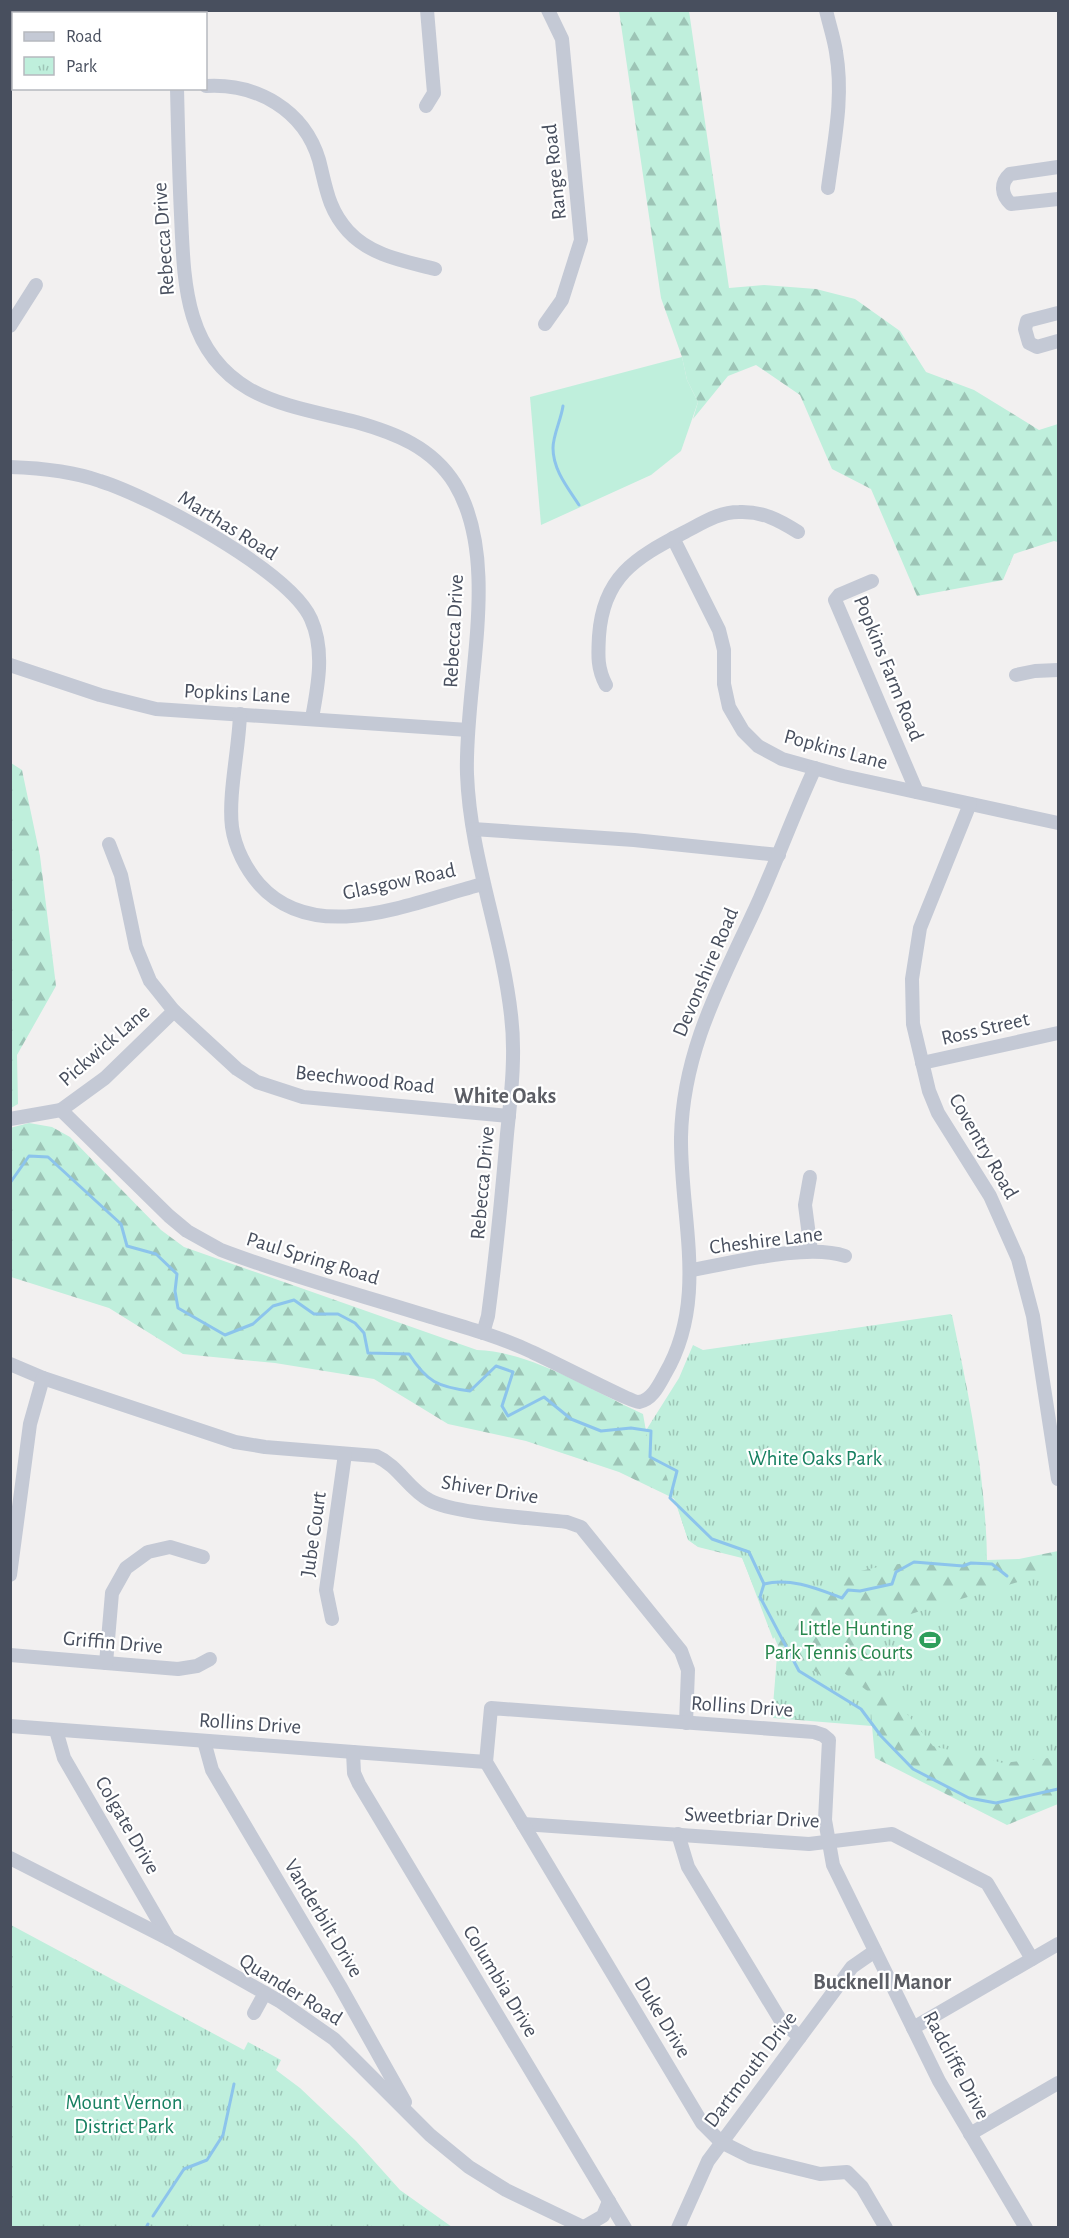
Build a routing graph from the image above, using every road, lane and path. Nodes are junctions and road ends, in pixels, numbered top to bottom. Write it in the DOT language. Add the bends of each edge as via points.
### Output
graph roads {
  1 [pos="427,10"];
  2 [pos="548,10"];
  3 [pos="826,10"];
  4 [pos="207,86"];
  5 [pos="177,90"];
  6 [pos="426,106"];
  7 [pos="1059,167"];
  8 [pos="828,188"];
  9 [pos="1059,199"];
  10 [pos="435,269"];
  11 [pos="36,285"];
  12 [pos="1059,313"];
  13 [pos="545,324"];
  14 [pos="10,326"];
  15 [pos="1059,341"];
  16 [pos="10,467"];
  17 [pos="798,532"];
  18 [pos="673,538"];
  19 [pos="872,581"];
  20 [pos="10,665"];
  21 [pos="1059,670"];
  22 [pos="1016,675"];
  23 [pos="606,685"];
  24 [pos="240,714"];
  25 [pos="312,718"];
  26 [pos="468,730"];
  27 [pos="815,768"];
  28 [pos="917,792"];
  29 [pos="970,804"];
  30 [pos="1059,824"];
  31 [pos="473,829"];
  32 [pos="109,844"];
  33 [pos="779,855"];
  34 [pos="483,884"];
  35 [pos="174,1011"];
  36 [pos="1059,1033"];
  37 [pos="922,1064"];
  38 [pos="61,1110"];
  39 [pos="509,1116"];
  40 [pos="10,1119"];
  41 [pos="810,1177"];
  42 [pos="811,1251"];
  43 [pos="845,1256"];
  44 [pos="692,1270"];
  45 [pos="483,1333"];
  46 [pos="10,1364"];
  47 [pos="43,1378"];
  48 [pos="639,1402"];
  49 [pos="345,1454"];
  50 [pos="1059,1479"];
  51 [pos="203,1557"];
  52 [pos="10,1575"];
  53 [pos="332,1619"];
  54 [pos="10,1654"];
  55 [pos="210,1659"];
  56 [pos="106,1662"];
  57 [pos="686,1723"];
  58 [pos="10,1726"];
  59 [pos="57,1730"];
  60 [pos="204,1741"];
  61 [pos="352,1752"];
  62 [pos="486,1762"];
  63 [pos="828,1781"];
  64 [pos="523,1824"];
  65 [pos="678,1834"];
  66 [pos="828,1842"];
  67 [pos="10,1858"];
  68 [pos="169,1939"];
  69 [pos="1059,1944"];
  70 [pos="875,1951"];
  71 [pos="1032,1959"];
  72 [pos="265,1993"];
  73 [pos="254,2013"];
  74 [pos="913,2028"];
  75 [pos="800,2037"];
  76 [pos="1059,2083"];
  77 [pos="412,2114"];
  78 [pos="970,2134"];
  79 [pos="722,2142"];
  80 [pos="609,2201"];
  81 [pos="585,2227"];
  82 [pos="625,2228"];
  83 [pos="678,2228"];
  84 [pos="886,2228"];
  85 [pos="1026,2228"];
  1 -- 6 [label="street" via="434,93"];
  2 -- 13 [label="street, Range Road" via="562,39 581,233 562,300"];
  3 -- 8 [label="street" via="836,51 839,87"];
  4 -- 10 [label="street" via="245,89 288,111 310,140 328,200 348,231 381,254"];
  5 -- 26 [label="street, Rebecca Drive" via="184,283 193,319 210,352 234,377 263,396 380,429 411,442 441,465 464,500 477,559 477,622"];
  7 -- 9 [label="street" via="1010,174 1003,188 1011,204"];
  11 -- 14 [label="street"];
  12 -- 15 [label="street" via="1027,321 1025,329 1029,343 1037,347"];
  16 -- 25 [label="street, Marthas Road" via="72,474 126,490 208,535 278,581 303,605 317,636 319,671"];
  17 -- 18 [label="street" via="772,516 740,512 714,517"];
  18 -- 23 [label="street" via="631,564 607,597 597,658"];
  18 -- 27 [label="street, Popkins Lane" via="719,630 727,699 737,723 767,752"];
  19 -- 28 [label="street, Popkins Farm Road" via="835,600"];
  20 -- 24 [label="street, Popkins Lane" via="139,705 172,711"];
  21 -- 22 [label="street"];
  24 -- 25 [label="street, Popkins Lane"];
  24 -- 34 [label="street, Glasgow Road" via="232,831 249,872 280,903 311,914 348,916 410,905"];
  25 -- 26 [label="street, Popkins Lane"];
  26 -- 31 [label="street, Rebecca Drive" via="467,777"];
  27 -- 28 [label="street, Popkins Lane"];
  27 -- 33 [label="street, Devonshire Road"];
  28 -- 29 [label="street, Popkins Lane"];
  29 -- 30 [label="street, Popkins Lane"];
  29 -- 37 [label="street, Coventry Road" via="925,911 916,947 912,1008"];
  31 -- 33 [label="street"];
  31 -- 34 [label="street, Rebecca Drive"];
  32 -- 35 [label="street, Beechwood Road" via="121,875 142,966"];
  33 -- 44 [label="street, Devonshire Road" via="710,1005 688,1071 681,1140"];
  34 -- 39 [label="street, Rebecca Drive" via="511,1015 514,1059"];
  35 -- 38 [label="street, Pickwick Lane" via="105,1078"];
  35 -- 39 [label="street, Beechwood Road" via="237,1069 279,1091 329,1101"];
  36 -- 37 [label="street, Ross Street"];
  37 -- 50 [label="street, Coventry Road" via="938,1113 990,1196 1018,1259 1033,1316"];
  38 -- 40 [label="street"];
  38 -- 45 [label="street, Paul Spring Road" via="169,1216 208,1244"];
  39 -- 45 [label="street, Rebecca Drive" via="493,1277"];
  41 -- 42 [label="street" via="805,1205"];
  42 -- 43 [label="street, Cheshire Lane"];
  42 -- 44 [label="street, Cheshire Lane"];
  44 -- 48 [label="street, Devonshire Road" via="688,1313 679,1345 658,1386"];
  45 -- 48 [label="street, Paul Spring Road" via="538,1354"];
  46 -- 47 [label="street, Shiver Drive"];
  47 -- 49 [label="street, Shiver Drive" via="235,1442"];
  47 -- 52 [label="street" via="30,1424"];
  49 -- 53 [label="street, Jube Court" via="326,1590"];
  49 -- 57 [label="street, Shiver Drive" via="384,1460 418,1493 438,1504 567,1522 586,1531 681,1651 688,1670"];
  51 -- 56 [label="street" via="170,1547 148,1552 126,1568 112,1593"];
  54 -- 56 [label="street, Griffin Drive"];
  55 -- 56 [label="street, Griffin Drive" via="183,1669"];
  57 -- 62 [label="street, Rollins Drive" via="491,1708"];
  57 -- 63 [label="street, Rollins Drive" via="823,1735 829,1740"];
  58 -- 59 [label="street, Rollins Drive"];
  59 -- 60 [label="street, Rollins Drive"];
  59 -- 68 [label="street, Colgate Drive" via="64,1758"];
  60 -- 61 [label="street, Rollins Drive"];
  60 -- 77 [label="street, Vanderbilt Drive" via="212,1770"];
  61 -- 62 [label="street, Rollins Drive"];
  61 -- 80 [label="street, Columbia Drive" via="359,1784"];
  62 -- 64 [label="street, Duke Drive"];
  63 -- 66 [label="street, Radcliffe Drive"];
  64 -- 65 [label="street, Sweetbriar Drive"];
  64 -- 79 [label="street, Duke Drive" via="702,2123"];
  65 -- 66 [label="street, Sweetbriar Drive" via="809,1844"];
  65 -- 75 [label="street" via="688,1867 719,1919 781,2021"];
  66 -- 70 [label="street, Radcliffe Drive" via="833,1865"];
  66 -- 71 [label="street, Sweetbriar Drive" via="892,1834 981,1878 991,1887"];
  67 -- 68 [label="street, Quander Road"];
  68 -- 72 [label="street, Quander Road"];
  69 -- 71 [label="street"];
  70 -- 74 [label="street, Radcliffe Drive"];
  70 -- 75 [label="street, Dartmouth Drive" via="852,1967"];
  71 -- 74 [label="street"];
  72 -- 73 [label="street"];
  72 -- 77 [label="street, Quander Road" via="334,2039"];
  74 -- 78 [label="street, Radcliffe Drive"];
  75 -- 79 [label="street, Dartmouth Drive"];
  76 -- 78 [label="street"];
  77 -- 81 [label="street, Quander Road" via="444,2148 490,2181"];
  78 -- 85 [label="street, Radcliffe Drive"];
  79 -- 83 [label="street, Dartmouth Drive" via="696,2183"];
  79 -- 84 [label="street, Duke Drive" via="751,2157 820,2174 847,2172 862,2187"];
  80 -- 81 [label="street" via="603,2216"];
  80 -- 82 [label="street, Columbia Drive"];
}
